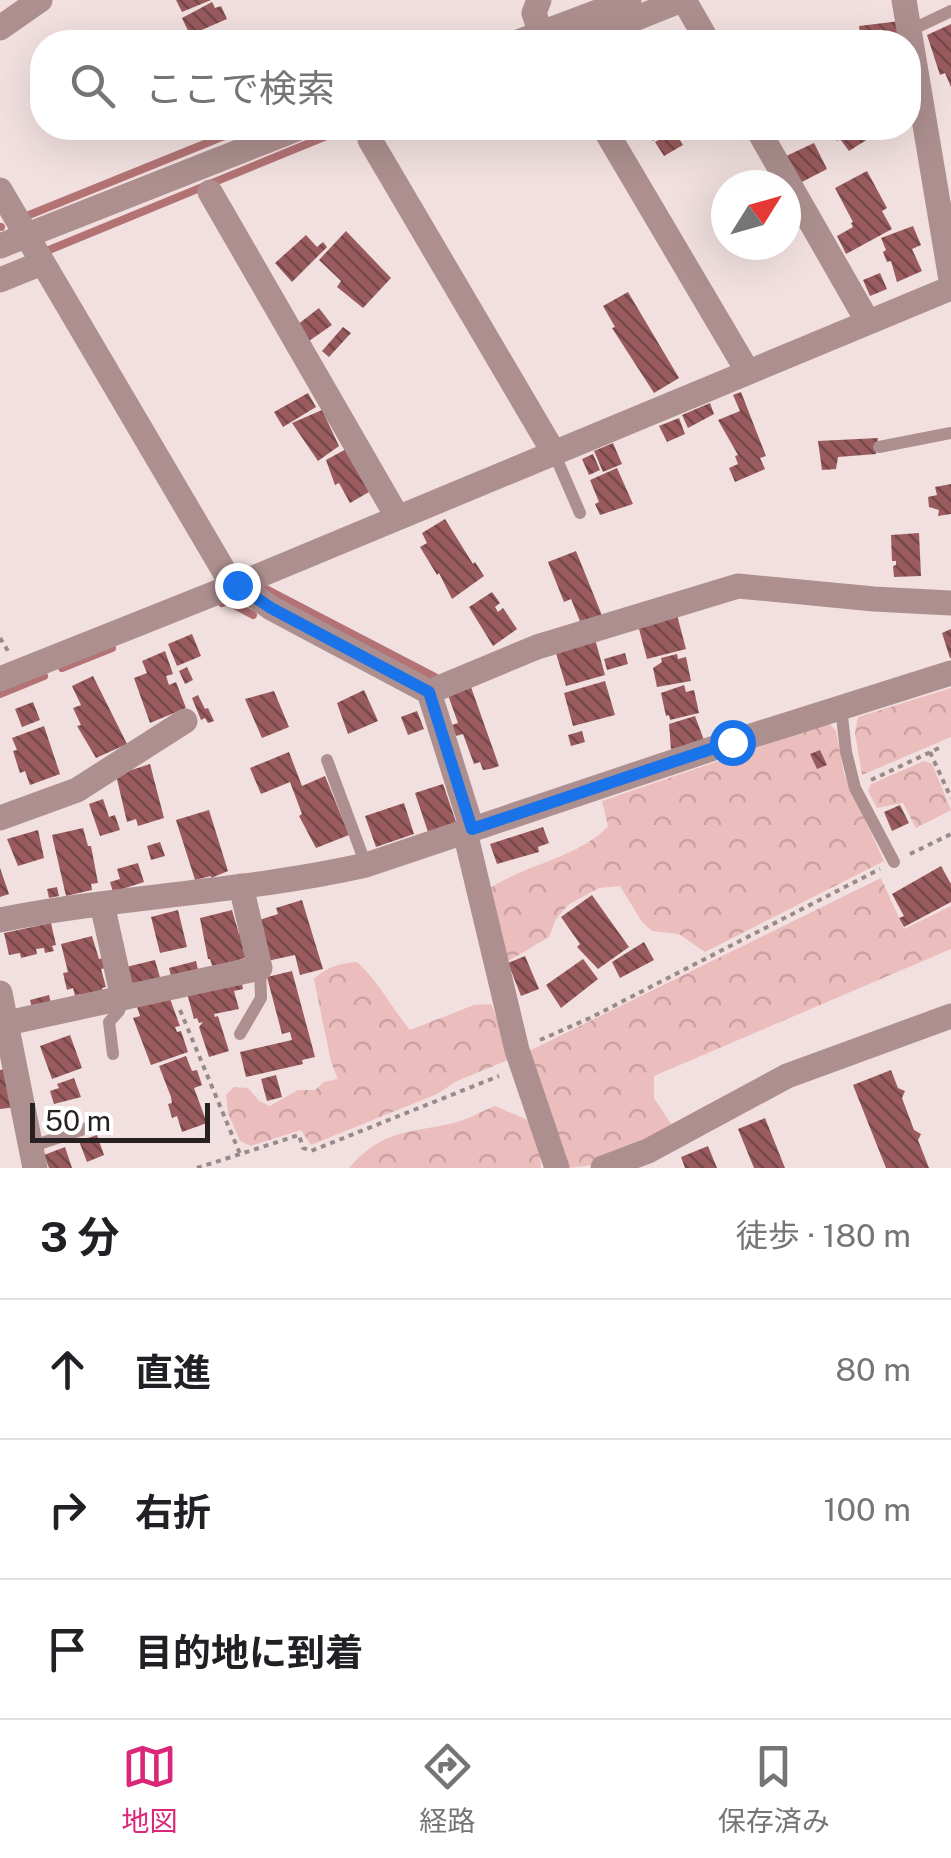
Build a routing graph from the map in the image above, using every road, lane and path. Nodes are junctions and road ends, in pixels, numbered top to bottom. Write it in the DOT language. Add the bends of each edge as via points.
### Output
graph roads {
  1 [pos="40,0"];
  2 [pos="539,0"];
  3 [pos="629,0"];
  4 [pos="683,0"];
  5 [pos="904,0"];
  6 [pos="951,11"];
  7 [pos="0,28"];
  8 [pos="531,30"];
  9 [pos="551,30"];
  10 [pos="607,30"];
  11 [pos="701,30"];
  12 [pos="909,30"];
  13 [pos="911,30"];
  14 [pos="921,103"];
  15 [pos="268,140"];
  16 [pos="370,140"];
  17 [pos="611,140"];
  18 [pos="764,140"];
  19 [pos="0,190"];
  20 [pos="210,192"];
  21 [pos="26,235"];
  22 [pos="0,246"];
  23 [pos="42,262"];
  24 [pos="0,280"];
  25 [pos="951,284"];
  26 [pos="868,322"];
  27 [pos="748,372"];
  28 [pos="951,432"];
  29 [pos="879,448"];
  30 [pos="554,453"];
  31 [pos="580,513"];
  32 [pos="398,518"];
  33 [pos="237,585"];
  34 [pos="951,603"];
  35 [pos="951,673"];
  36 [pos="0,679"];
  37 [pos="429,692"];
  38 [pos="841,708"];
  39 [pos="184,721"];
  40 [pos="939,748"];
  41 [pos="930,752"];
  42 [pos="327,760"];
  43 [pos="855,788"];
  44 [pos="951,798"];
  45 [pos="0,818"];
  46 [pos="469,830"];
  47 [pos="951,834"];
  48 [pos="894,862"];
  49 [pos="366,864"];
  50 [pos="241,886"];
  51 [pos="102,904"];
  52 [pos="0,920"];
  53 [pos="260,968"];
  54 [pos="170,988"];
  55 [pos="0,993"];
  56 [pos="123,998"];
  57 [pos="951,1016"];
  58 [pos="7,1023"];
  59 [pos="240,1034"];
  60 [pos="113,1054"];
  61 [pos="520,1059"];
  62 [pos="90,1127"];
  63 [pos="240,1154"];
  64 [pos="34,1157"];
  65 [pos="196,1168"];
  66 [pos="557,1168"];
  67 [pos="603,1168"];
  1 -- 7 [label="street"];
  2 -- 8 [label="street"];
  3 -- 9 [label="street"];
  4 -- 10 [label="street"];
  4 -- 11 [label="street"];
  5 -- 12 [label="street"];
  6 -- 13 [label="lane"];
  14 -- 25 [label="street"];
  15 -- 21 [label="street"];
  16 -- 30 [label="street"];
  17 -- 27 [label="street"];
  18 -- 26 [label="street"];
  19 -- 21 [label="street"];
  20 -- 32 [label="street"];
  21 -- 22 [label="street"];
  21 -- 23 [label="street"];
  23 -- 24 [label="street"];
  23 -- 33 [label="street"];
  25 -- 26 [label="street"];
  26 -- 27 [label="street"];
  27 -- 30 [label="street"];
  28 -- 29 [label="lane"];
  30 -- 31 [label="lane"];
  30 -- 32 [label="street"];
  32 -- 33 [label="street"];
  33 -- 36 [label="street"];
  33 -- 37 [label="street"];
  34 -- 37 [label="street" via="738,586 538,647"];
  35 -- 38 [label="street"];
  37 -- 46 [label="street"];
  38 -- 43 [label="lane"];
  38 -- 46 [label="street"];
  39 -- 45 [label="street" via="76,790"];
  40 -- 41 [label="path"];
  41 -- 43 [label="path"];
  41 -- 44 [label="path"];
  42 -- 49 [label="lane"];
  43 -- 48 [label="lane"];
  46 -- 49 [label="street"];
  46 -- 61 [label="street"];
  47 -- 48 [label="path"];
  48 -- 61 [label="path"];
  49 -- 50 [label="street"];
  50 -- 51 [label="street"];
  50 -- 53 [label="street"];
  51 -- 52 [label="street"];
  51 -- 56 [label="street"];
  53 -- 54 [label="street"];
  53 -- 59 [label="lane" via="261,998"];
  54 -- 56 [label="street"];
  54 -- 63 [label="path"];
  55 -- 58 [label="street"];
  56 -- 58 [label="street"];
  56 -- 60 [label="lane" via="109,1022"];
  57 -- 67 [label="street" via="787,1076 648,1152"];
  58 -- 64 [label="street"];
  61 -- 63 [label="path" via="311,1150 299,1135"];
  61 -- 66 [label="street"];
  62 -- 64 [label="lane"];
  63 -- 65 [label="path"];
}
